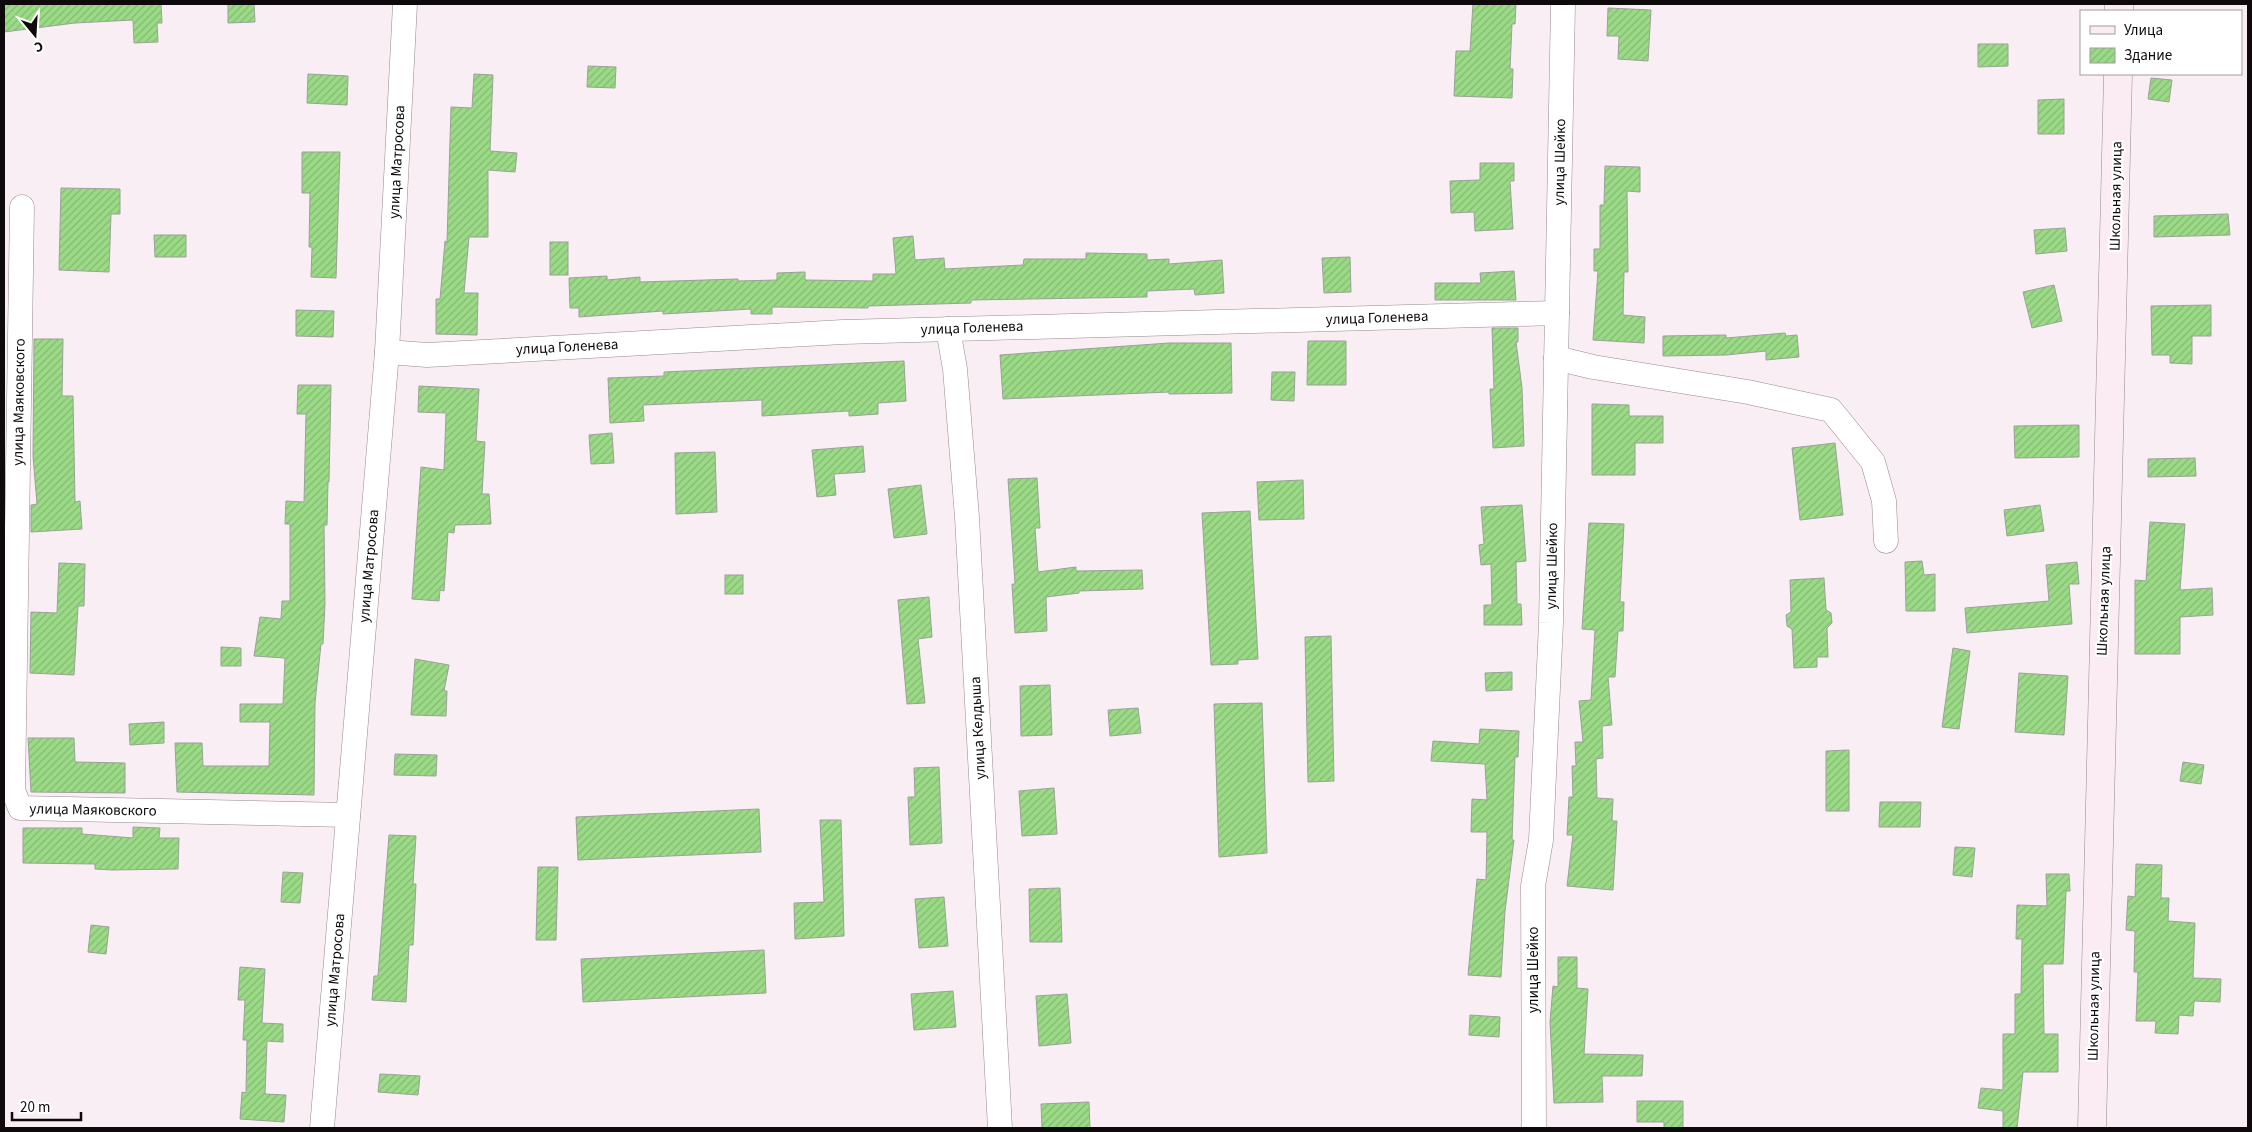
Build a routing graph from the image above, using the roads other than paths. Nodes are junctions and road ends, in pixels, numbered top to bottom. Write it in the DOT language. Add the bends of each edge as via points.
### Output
graph roads {
  1 [pos="405,4"];
  2 [pos="1563,4"];
  3 [pos="2118,75"];
  4 [pos="22,207"];
  5 [pos="1557,313"];
  6 [pos="948,329"];
  7 [pos="387,352"];
  8 [pos="1556,358"];
  9 [pos="1886,541"];
  10 [pos="348,815"];
  11 [pos="322,1128"];
  12 [pos="1000,1128"];
  13 [pos="1534,1128"];
  14 [pos="2092,1128"];
  1 -- 7 [label="street, улица Матросова"];
  2 -- 5 [label="street, улица Шейко"];
  3 -- 14 [label="street, Школьная улица"];
  4 -- 10 [label="street, улица Маяковского" via="13,790 20,808"];
  5 -- 6 [label="street, улица Голенева"];
  5 -- 8 [label="street, улица Шейко"];
  6 -- 7 [label="street, улица Голенева" via="428,355"];
  6 -- 12 [label="street, улица Келдыша" via="955,369 967,517"];
  7 -- 10 [label="street, улица Матросова"];
  8 -- 9 [label="street" via="1831,410 1873,462 1884,501"];
  8 -- 13 [label="street, улица Шейко" via="1551,623 1540,840 1532,886"];
  10 -- 11 [label="street, улица Матросова"];
}
